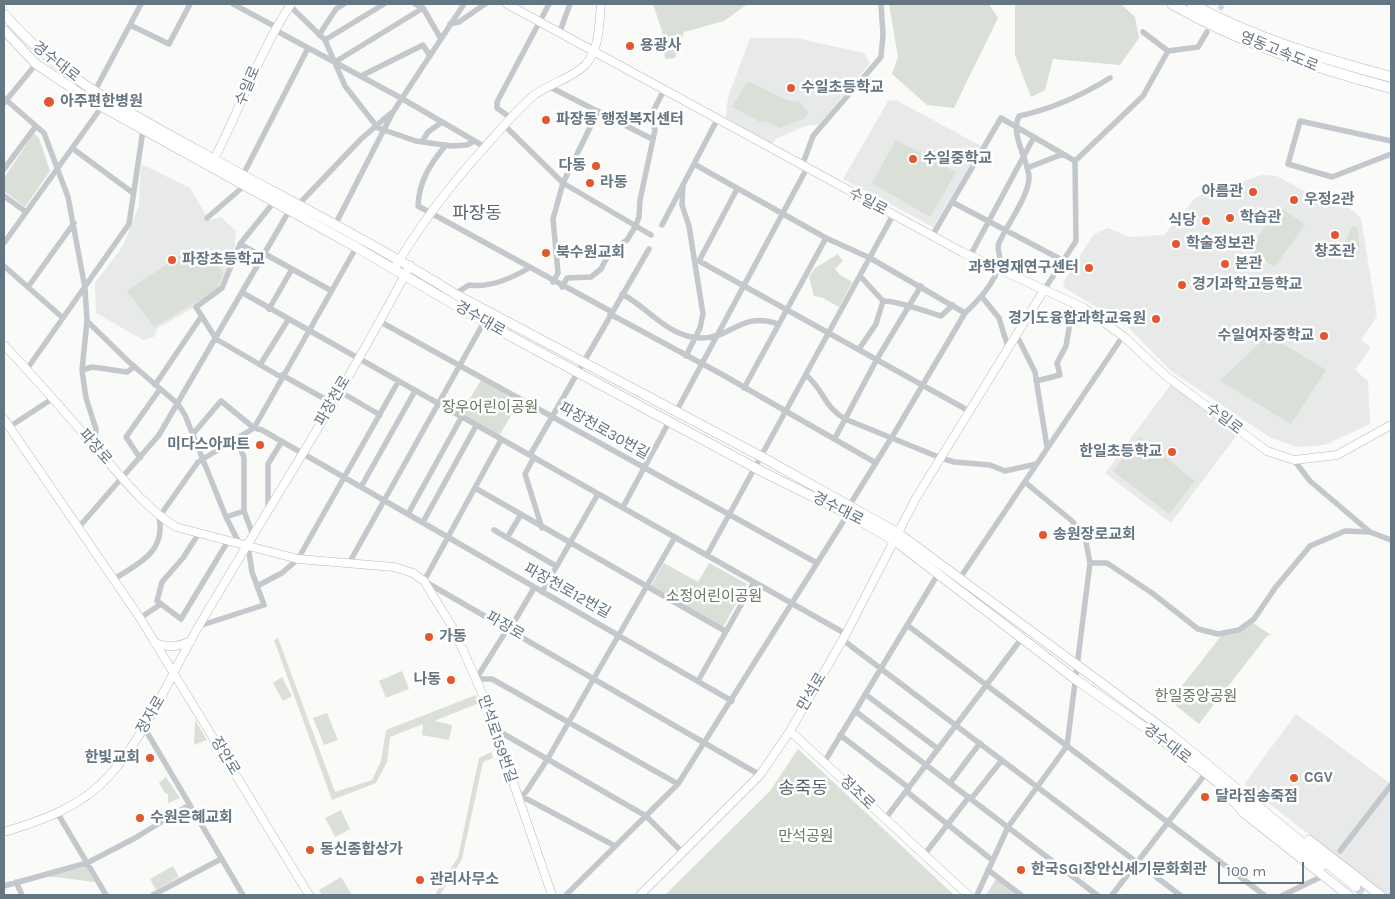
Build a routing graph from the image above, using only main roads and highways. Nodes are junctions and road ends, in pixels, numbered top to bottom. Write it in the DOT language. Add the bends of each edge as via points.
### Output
graph roads {
  1 [pos="1172,4"];
  2 [pos="1192,4"];
  3 [pos="4,14"];
  4 [pos="4,30"];
  5 [pos="1391,77"];
  6 [pos="1391,88"];
  7 [pos="105,103"];
  8 [pos="126,115"];
  9 [pos="212,163"];
  10 [pos="759,462"];
  11 [pos="850,512"];
  12 [pos="897,537"];
  13 [pos="924,557"];
  14 [pos="1110,702"];
  15 [pos="1133,708"];
  16 [pos="1228,779"];
  17 [pos="1218,782"];
  18 [pos="1352,891"];
  19 [pos="1380,895"];
  1 -- 6 [label="highway, 영동고속도로" via="1258,45 1327,71"];
  2 -- 5 [label="highway, 영동고속도로" via="1258,34"];
  3 -- 7 [label="main road, 경수대로" via="25,38"];
  4 -- 7 [label="main road, 경수대로" via="36,64 90,100"];
  7 -- 8 [label="main road, 경수대로"];
  8 -- 9 [label="main road, 경수대로"];
  8 -- 9 [label="main road, 경수대로" via="143,130"];
  9 -- 10 [label="main road, 경수대로" via="243,175 410,265 455,294 676,412"];
  9 -- 10 [label="main road, 경수대로" via="244,186 484,322 669,422"];
  10 -- 11 [label="main road, 경수대로"];
  11 -- 12 [label="main road, 경수대로"];
  11 -- 12 [label="main road, 경수대로" via="872,518"];
  12 -- 13 [label="main road, 경수대로"];
  13 -- 14 [label="main road, 경수대로" via="938,574"];
  13 -- 15 [label="main road, 경수대로" via="960,578"];
  14 -- 15 [label="main road" via="1113,700 1123,708"];
  14 -- 17 [label="main road, 경수대로"];
  15 -- 16 [label="main road, 경수대로"];
  16 -- 18 [label="main road, 경수대로"];
  16 -- 19 [label="main road"];
  17 -- 18 [label="main road, 경수대로"];
  17 -- 18 [label="main road" via="1244,813 1323,876"];
}
